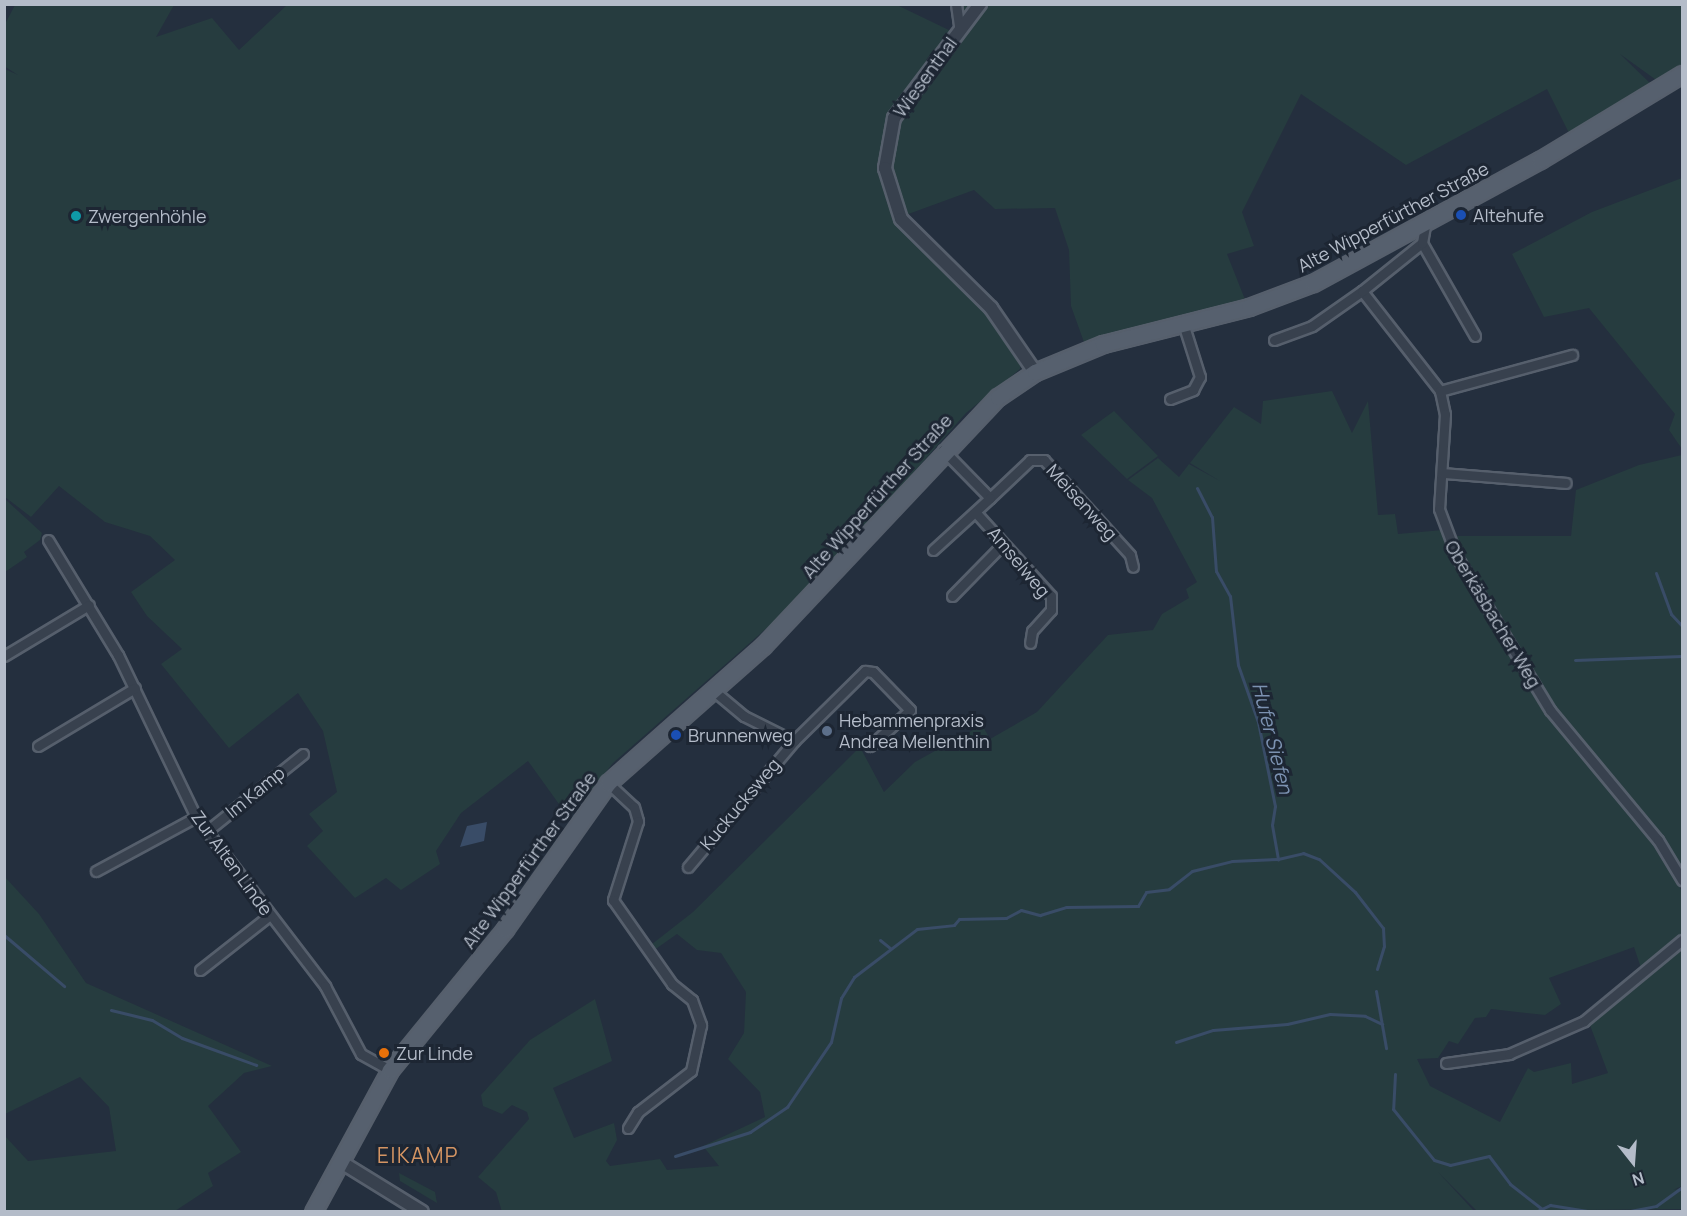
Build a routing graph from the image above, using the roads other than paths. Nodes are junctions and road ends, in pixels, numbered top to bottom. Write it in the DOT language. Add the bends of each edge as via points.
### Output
graph roads {
  1 [pos="956,4"];
  2 [pos="980,4"];
  3 [pos="960,31"];
  4 [pos="1683,74"];
  5 [pos="1426,221"];
  6 [pos="1422,243"];
  7 [pos="1362,291"];
  8 [pos="1183,322"];
  9 [pos="1475,336"];
  10 [pos="1274,340"];
  11 [pos="1572,355"];
  12 [pos="1035,372"];
  13 [pos="1440,391"];
  14 [pos="1170,399"];
  15 [pos="943,450"];
  16 [pos="1443,473"];
  17 [pos="1566,483"];
  18 [pos="990,498"];
  19 [pos="977,514"];
  20 [pos="48,540"];
  21 [pos="1003,543"];
  22 [pos="933,550"];
  23 [pos="1133,567"];
  24 [pos="952,596"];
  25 [pos="89,605"];
  26 [pos="1030,643"];
  27 [pos="4,656"];
  28 [pos="135,688"];
  29 [pos="714,691"];
  30 [pos="794,741"];
  31 [pos="38,746"];
  32 [pos="870,746"];
  33 [pos="303,754"];
  34 [pos="608,783"];
  35 [pos="196,817"];
  36 [pos="207,831"];
  37 [pos="688,867"];
  38 [pos="96,871"];
  39 [pos="1683,880"];
  40 [pos="270,915"];
  41 [pos="1683,940"];
  42 [pos="200,970"];
  43 [pos="1446,1064"];
  44 [pos="390,1070"];
  45 [pos="628,1128"];
  46 [pos="341,1162"];
  47 [pos="313,1212"];
  48 [pos="422,1212"];
  1 -- 3 [label="street, Wiesenthal"];
  2 -- 3 [label="street, Wiesenthal"];
  3 -- 12 [label="street, Wiesenthal" via="894,118 886,141 892,201 907,226 991,308"];
  4 -- 5 [label="main road, Alte Wipperfürther Straße"];
  5 -- 6 [label="street"];
  5 -- 8 [label="main road, Alte Wipperfürther Straße" via="1295,291"];
  6 -- 7 [label="street"];
  6 -- 9 [label="street"];
  7 -- 10 [label="street" via="1312,326"];
  7 -- 13 [label="street, Oberkäsbacher Weg"];
  8 -- 12 [label="main road, Alte Wipperfürther Straße" via="1102,344"];
  8 -- 14 [label="street" via="1200,376 1193,390"];
  11 -- 13 [label="street"];
  12 -- 15 [label="main road, Alte Wipperfürther Straße" via="998,397"];
  13 -- 16 [label="street, Oberkäsbacher Weg" via="1445,414"];
  15 -- 18 [label="street"];
  15 -- 29 [label="main road, Alte Wipperfürther Straße" via="820,588"];
  16 -- 17 [label="street"];
  16 -- 39 [label="street, Oberkäsbacher Weg" via="1439,508 1457,557 1550,710 1658,840"];
  18 -- 19 [label="street, Amselweg"];
  18 -- 23 [label="street, Meisenweg" via="1030,460 1044,460 1130,555"];
  19 -- 21 [label="street, Amselweg"];
  19 -- 22 [label="street, Amselweg"];
  20 -- 25 [label="street, Zur Alten Linde"];
  21 -- 24 [label="street"];
  21 -- 26 [label="street, Amselweg" via="1051,596 1051,610 1032,631"];
  25 -- 27 [label="street"];
  25 -- 28 [label="street, Zur Alten Linde"];
  28 -- 31 [label="street"];
  28 -- 35 [label="street, Zur Alten Linde"];
  29 -- 30 [label="street" via="744,716"];
  29 -- 34 [label="main road, Alte Wipperfürther Straße"];
  30 -- 32 [label="street, Kuckucksweg" via="865,671 873,672 910,710"];
  30 -- 37 [label="street, Kuckucksweg"];
  33 -- 36 [label="street, Im Kamp"];
  34 -- 44 [label="main road, Alte Wipperfürther Straße" via="505,929"];
  34 -- 45 [label="street" via="634,807 638,822 614,900 672,984 692,1000 701,1026 691,1071 638,1112"];
  35 -- 36 [label="street, Zur Alten Linde"];
  35 -- 38 [label="street"];
  36 -- 40 [label="street, Zur Alten Linde"];
  40 -- 42 [label="street"];
  40 -- 44 [label="street, Zur Alten Linde" via="325,986 361,1054"];
  41 -- 43 [label="street" via="1584,1021 1509,1054"];
  44 -- 46 [label="main road, Alte Wipperfürther Straße"];
  46 -- 47 [label="main road, Alte Wipperfürther Straße"];
  46 -- 48 [label="street"];
}
